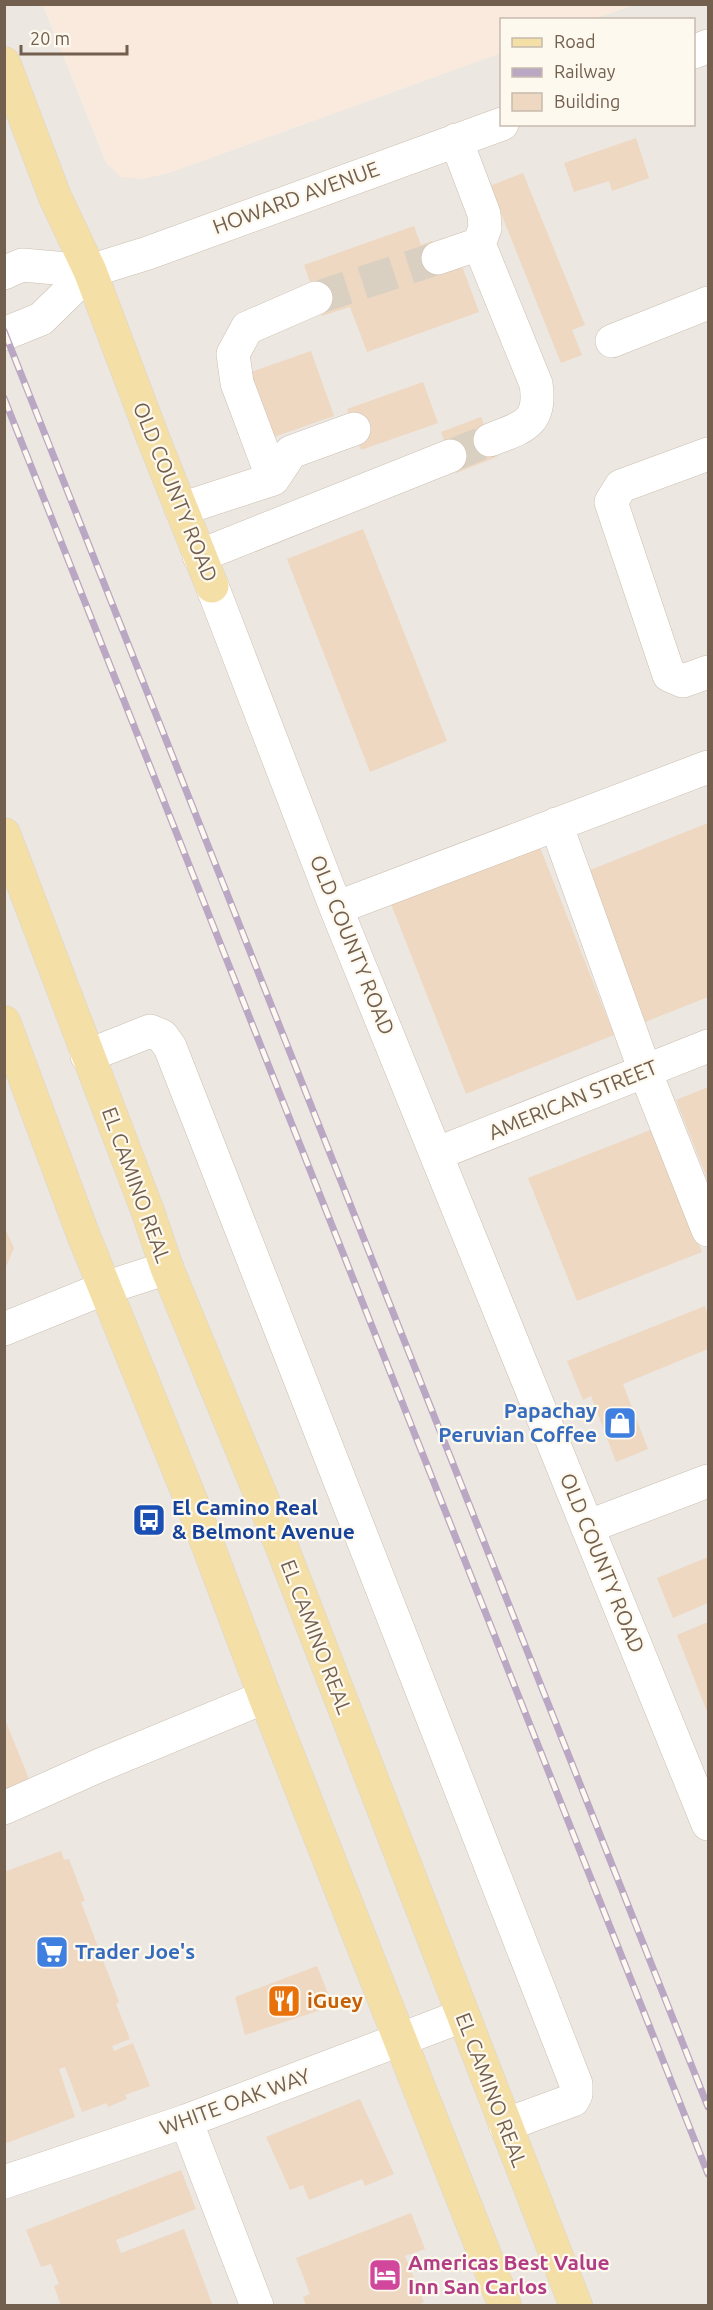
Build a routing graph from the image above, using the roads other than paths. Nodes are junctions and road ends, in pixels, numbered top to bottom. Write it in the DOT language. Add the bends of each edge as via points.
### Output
graph roads {
  1 [pos="4,63"];
  2 [pos="500,124"];
  3 [pos="456,140"];
  4 [pos="479,243"];
  5 [pos="438,258"];
  6 [pos="90,271"];
  7 [pos="4,273"];
  8 [pos="316,298"];
  9 [pos="708,303"];
  10 [pos="4,334"];
  11 [pos="612,341"];
  12 [pos="354,429"];
  13 [pos="490,440"];
  14 [pos="708,454"];
  15 [pos="450,456"];
  16 [pos="273,480"];
  17 [pos="181,509"];
  18 [pos="199,556"];
  19 [pos="212,585"];
  20 [pos="708,672"];
  21 [pos="708,767"];
  22 [pos="556,824"];
  23 [pos="4,834"];
  24 [pos="336,908"];
  25 [pos="4,1023"];
  26 [pos="708,1046"];
  27 [pos="87,1056"];
  28 [pos="645,1071"];
  29 [pos="436,1154"];
  30 [pos="708,1230"];
  31 [pos="166,1268"];
  32 [pos="105,1288"];
  33 [pos="4,1329"];
  34 [pos="708,1481"];
  35 [pos="587,1527"];
  36 [pos="265,1697"];
  37 [pos="4,1808"];
  38 [pos="708,1824"];
  39 [pos="462,2016"];
  40 [pos="400,2039"];
  41 [pos="186,2121"];
  42 [pos="505,2125"];
  43 [pos="4,2182"];
  44 [pos="257,2306"];
  45 [pos="505,2306"];
  46 [pos="576,2306"];
  1 -- 6 [label="main road, OLD COUNTY ROAD" via="55,197"];
  2 -- 3 [label="street, HOWARD AVENUE"];
  3 -- 4 [label="street" via="484,214"];
  3 -- 6 [label="street, HOWARD AVENUE"];
  4 -- 5 [label="street"];
  4 -- 13 [label="street" via="536,384 538,402 532,418 522,428"];
  6 -- 7 [label="street, HOWARD AVENUE" via="22,266"];
  6 -- 10 [label="street, HOWARD AVENUE" via="41,319"];
  6 -- 17 [label="main road, OLD COUNTY ROAD"];
  8 -- 16 [label="street" via="247,328 233,354 237,383"];
  9 -- 11 [label="street"];
  12 -- 16 [label="street" via="291,452"];
  14 -- 20 [label="street" via="621,486 611,502 669,675 682,681"];
  15 -- 18 [label="street"];
  16 -- 17 [label="street"];
  17 -- 18 [label="main road, OLD COUNTY ROAD"];
  18 -- 19 [label="main road, OLD COUNTY ROAD"];
  19 -- 24 [label="street, OLD COUNTY ROAD"];
  21 -- 22 [label="street"];
  22 -- 24 [label="street"];
  22 -- 28 [label="street"];
  23 -- 27 [label="main road, EL CAMINO REAL"];
  24 -- 29 [label="street, OLD COUNTY ROAD"];
  25 -- 32 [label="main road"];
  26 -- 28 [label="street, AMERICAN STREET"];
  27 -- 31 [label="main road, EL CAMINO REAL"];
  27 -- 42 [label="street" via="150,1031 162,1036 170,1047 576,2084 573,2100"];
  28 -- 29 [label="street, AMERICAN STREET"];
  28 -- 30 [label="street"];
  29 -- 35 [label="street, OLD COUNTY ROAD"];
  31 -- 32 [label="street"];
  31 -- 39 [label="main road, EL CAMINO REAL" via="280,1542"];
  32 -- 33 [label="street"];
  32 -- 36 [label="main road"];
  34 -- 35 [label="street"];
  35 -- 38 [label="street, OLD COUNTY ROAD"];
  36 -- 37 [label="street"];
  36 -- 40 [label="main road"];
  39 -- 40 [label="street, WHITE OAK WAY"];
  39 -- 42 [label="main road, EL CAMINO REAL"];
  40 -- 41 [label="street, WHITE OAK WAY"];
  40 -- 45 [label="main road"];
  41 -- 43 [label="street, WHITE OAK WAY"];
  41 -- 44 [label="street"];
  42 -- 46 [label="main road, EL CAMINO REAL"];
}
